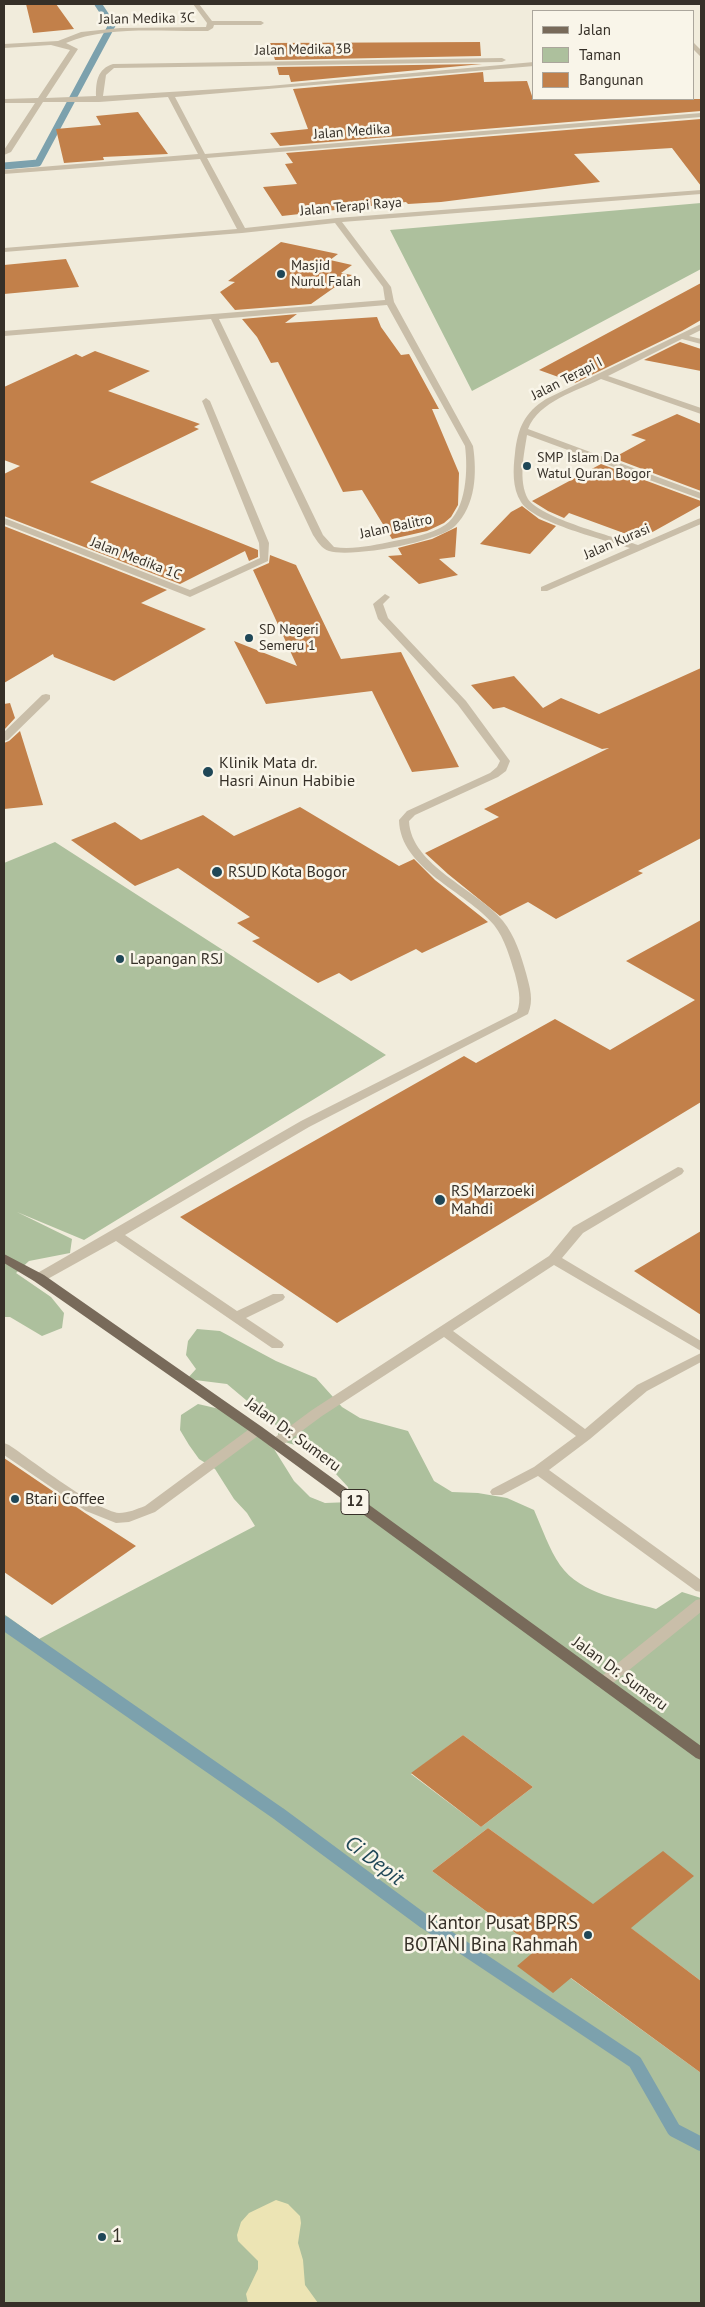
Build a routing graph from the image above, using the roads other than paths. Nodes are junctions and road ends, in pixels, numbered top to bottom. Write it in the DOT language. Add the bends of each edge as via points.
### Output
graph roads {
  1 [pos="196,4"];
  2 [pos="261,23"];
  3 [pos="209,26"];
  4 [pos="60,43"];
  5 [pos="4,46"];
  6 [pos="532,59"];
  7 [pos="532,64"];
  8 [pos="170,95"];
  9 [pos="96,100"];
  10 [pos="4,101"];
  11 [pos="40,101"];
  12 [pos="701,115"];
  13 [pos="4,153"];
  14 [pos="200,155"];
  15 [pos="4,172"];
  16 [pos="701,192"];
  17 [pos="337,220"];
  18 [pos="242,231"];
  19 [pos="4,250"];
  20 [pos="390,302"];
  21 [pos="214,317"];
  22 [pos="701,327"];
  23 [pos="4,334"];
  24 [pos="683,337"];
  25 [pos="701,342"];
  26 [pos="601,376"];
  27 [pos="206,400"];
  28 [pos="701,411"];
  29 [pos="523,430"];
  30 [pos="701,496"];
  31 [pos="4,521"];
  32 [pos="701,521"];
  33 [pos="639,548"];
  34 [pos="544,589"];
  35 [pos="385,597"];
  36 [pos="46,697"];
  37 [pos="4,738"];
  38 [pos="678,1171"];
  39 [pos="116,1235"];
  40 [pos="4,1258"];
  41 [pos="554,1259"];
  42 [pos="39,1278"];
  43 [pos="278,1296"];
  44 [pos="236,1317"];
  45 [pos="445,1331"];
  46 [pos="277,1345"];
  47 [pos="701,1347"];
  48 [pos="701,1356"];
  49 [pos="256,1430"];
  50 [pos="585,1436"];
  51 [pos="275,1444"];
  52 [pos="4,1448"];
  53 [pos="539,1470"];
  54 [pos="497,1492"];
  55 [pos="701,1587"];
  56 [pos="701,1604"];
  57 [pos="603,1683"];
  58 [pos="701,1754"];
  1 -- 3 [label="street"];
  2 -- 3 [label="street, Jalan Medika 3C"];
  3 -- 4 [label="street, Jalan Medika 3C" via="85,33"];
  4 -- 5 [label="street, Jalan Medika 3C"];
  4 -- 11 [label="street" via="74,49"];
  6 -- 9 [label="street, Jalan Medika 3B" via="122,65 104,69"];
  7 -- 8 [label="street, Jalan Medika 3B"];
  8 -- 9 [label="street, Jalan Medika 3B"];
  8 -- 14 [label="street"];
  9 -- 11 [label="street, Jalan Medika 3B"];
  10 -- 11 [label="street, Jalan Medika 3B"];
  11 -- 13 [label="street"];
  12 -- 14 [label="street, Jalan Medika"];
  14 -- 15 [label="street, Jalan Medika"];
  14 -- 18 [label="street"];
  16 -- 17 [label="street, Jalan Terapi Raya"];
  17 -- 18 [label="street, Jalan Terapi Raya"];
  17 -- 20 [label="street, Jalan Balitro" via="387,287"];
  18 -- 19 [label="street, Jalan Terapi Raya"];
  20 -- 21 [label="street"];
  20 -- 21 [label="street, Jalan Balitro" via="469,446 471,478 456,519 450,526 422,538 346,551 330,548 318,535"];
  21 -- 23 [label="street"];
  22 -- 24 [label="street, Jalan Terapi I"];
  24 -- 25 [label="street"];
  24 -- 26 [label="street, Jalan Terapi I"];
  26 -- 28 [label="street"];
  26 -- 29 [label="street, Jalan Terapi I" via="539,407"];
  27 -- 31 [label="street, Jalan Medika 1C" via="264,543 265,559 190,594"];
  29 -- 30 [label="street"];
  29 -- 33 [label="street, Jalan Terapi I" via="519,487 527,505 560,521"];
  32 -- 33 [label="street, Jalan Kurasi"];
  33 -- 34 [label="street, Jalan Kurasi"];
  35 -- 39 [label="street" via="378,604 383,619 462,703 505,761 502,769 494,775 411,813 404,820 403,828 414,848 446,881 495,918 514,952 526,994 524,1011 305,1124"];
  36 -- 37 [label="street"];
  38 -- 41 [label="street" via="578,1230"];
  39 -- 42 [label="street"];
  39 -- 44 [label="street"];
  40 -- 42 [label="main road, Jalan Dr. Sumeru / 12"];
  41 -- 45 [label="street"];
  41 -- 47 [label="street"];
  42 -- 49 [label="main road, Jalan Dr. Sumeru / 12"];
  43 -- 44 [label="street"];
  44 -- 46 [label="street"];
  45 -- 50 [label="street"];
  45 -- 51 [label="street" via="317,1413"];
  48 -- 50 [label="street" via="642,1388"];
  49 -- 51 [label="main road, Jalan Dr. Sumeru / 12"];
  49 -- 52 [label="street" via="150,1509 116,1518 91,1508"];
  50 -- 53 [label="street"];
  51 -- 57 [label="main road, Jalan Dr. Sumeru / 12"];
  53 -- 54 [label="street"];
  53 -- 55 [label="street"];
  56 -- 57 [label="street"];
  57 -- 58 [label="main road, Jalan Dr. Sumeru / 12"];
}
